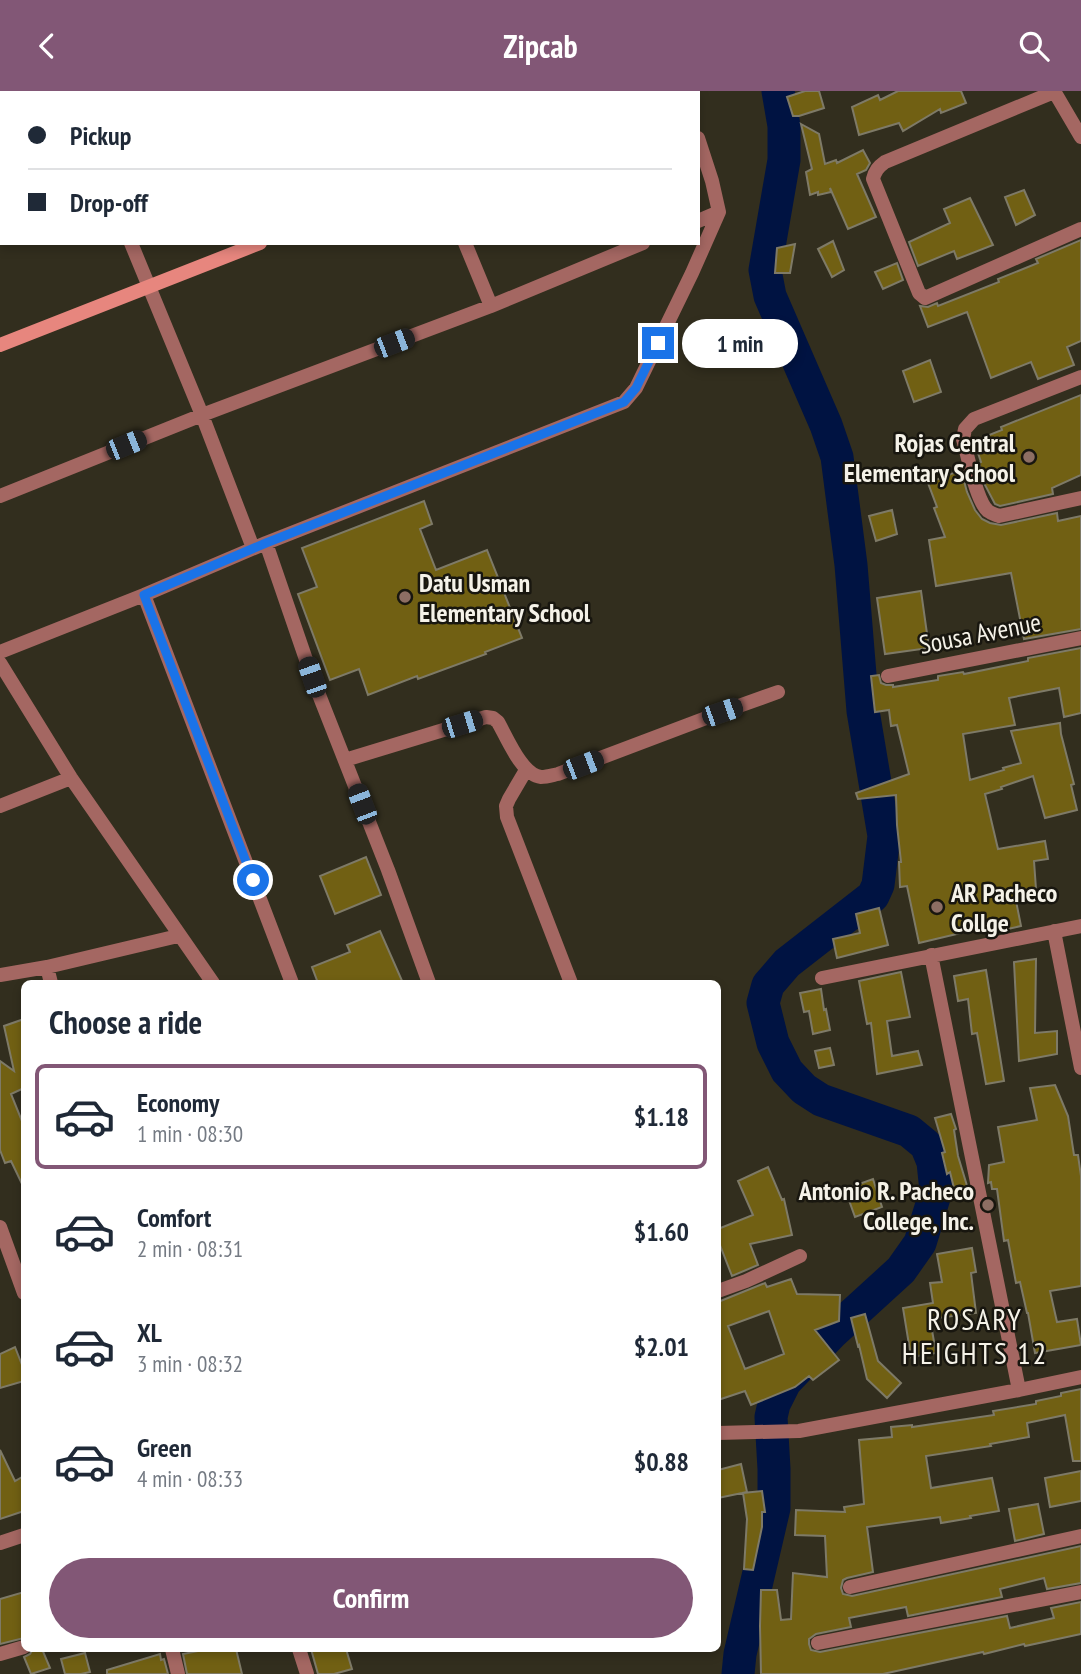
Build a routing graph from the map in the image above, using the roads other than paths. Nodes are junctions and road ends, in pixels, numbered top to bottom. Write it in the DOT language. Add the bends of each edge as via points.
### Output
graph roads {
  1 [pos="1054,92"];
  2 [pos="1081,137"];
  3 [pos="700,144"];
  4 [pos="719,212"];
  5 [pos="700,220"];
  6 [pos="1081,229"];
  7 [pos="132,245"];
  8 [pos="255,245"];
  9 [pos="466,245"];
  10 [pos="638,245"];
  11 [pos="150,287"];
  12 [pos="491,306"];
  13 [pos="0,345"];
  14 [pos="1081,377"];
  15 [pos="202,415"];
  16 [pos="0,496"];
  17 [pos="1081,498"];
  18 [pos="260,546"];
  19 [pos="144,595"];
  20 [pos="1081,638"];
  21 [pos="0,652"];
  22 [pos="0,663"];
  23 [pos="888,676"];
  24 [pos="778,692"];
  25 [pos="345,760"];
  26 [pos="526,769"];
  27 [pos="71,778"];
  28 [pos="0,806"];
  29 [pos="1081,926"];
  30 [pos="1054,931"];
  31 [pos="178,936"];
  32 [pos="931,955"];
  33 [pos="47,967"];
  34 [pos="0,975"];
  35 [pos="822,978"];
  36 [pos="50,980"];
  37 [pos="211,980"];
  38 [pos="291,980"];
  39 [pos="428,980"];
  40 [pos="570,980"];
  41 [pos="1081,1068"];
  42 [pos="0,1227"];
  43 [pos="800,1256"];
  44 [pos="21,1285"];
  45 [pos="721,1290"];
  46 [pos="1081,1377"];
  47 [pos="1020,1390"];
  48 [pos="724,1433"];
  49 [pos="21,1536"];
  50 [pos="1081,1536"];
  51 [pos="0,1543"];
  52 [pos="850,1587"];
  53 [pos="1081,1592"];
  54 [pos="818,1643"];
  55 [pos="21,1648"];
  56 [pos="173,1652"];
  57 [pos="300,1652"];
  58 [pos="0,1654"];
  59 [pos="178,1674"];
  60 [pos="307,1674"];
  1 -- 2 [label="street"];
  1 -- 6 [label="street" via="885,162 873,179 919,293 925,297"];
  3 -- 4 [label="street"];
  4 -- 5 [label="street"];
  4 -- 18 [label="street" via="636,388 624,402"];
  7 -- 11 [label="street"];
  8 -- 11 [label="street"];
  9 -- 12 [label="street"];
  10 -- 12 [label="street"];
  11 -- 13 [label="street"];
  11 -- 15 [label="street"];
  12 -- 15 [label="street"];
  14 -- 17 [label="street" via="974,419 963,439 979,498 991,514"];
  15 -- 16 [label="street"];
  15 -- 18 [label="street"];
  18 -- 19 [label="street"];
  18 -- 25 [label="street"];
  19 -- 21 [label="street"];
  19 -- 38 [label="street"];
  20 -- 23 [label="street, Sousa Avenue"];
  22 -- 27 [label="street"];
  24 -- 26 [label="street" via="558,774 543,777"];
  25 -- 26 [label="street" via="486,717 498,722"];
  25 -- 39 [label="street"];
  26 -- 40 [label="street" via="506,806 507,817"];
  27 -- 28 [label="street"];
  27 -- 31 [label="street"];
  29 -- 30 [label="street"];
  30 -- 32 [label="street"];
  30 -- 41 [label="street"];
  31 -- 33 [label="street"];
  31 -- 37 [label="street"];
  32 -- 35 [label="street"];
  32 -- 47 [label="street"];
  33 -- 34 [label="street"];
  33 -- 36 [label="street"];
  42 -- 44 [label="street"];
  43 -- 45 [label="street"];
  46 -- 47 [label="street"];
  47 -- 48 [label="street" via="800,1431"];
  49 -- 51 [label="street"];
  50 -- 52 [label="street"];
  53 -- 54 [label="street"];
  55 -- 58 [label="street"];
  56 -- 59 [label="street"];
  57 -- 60 [label="street"];
}
